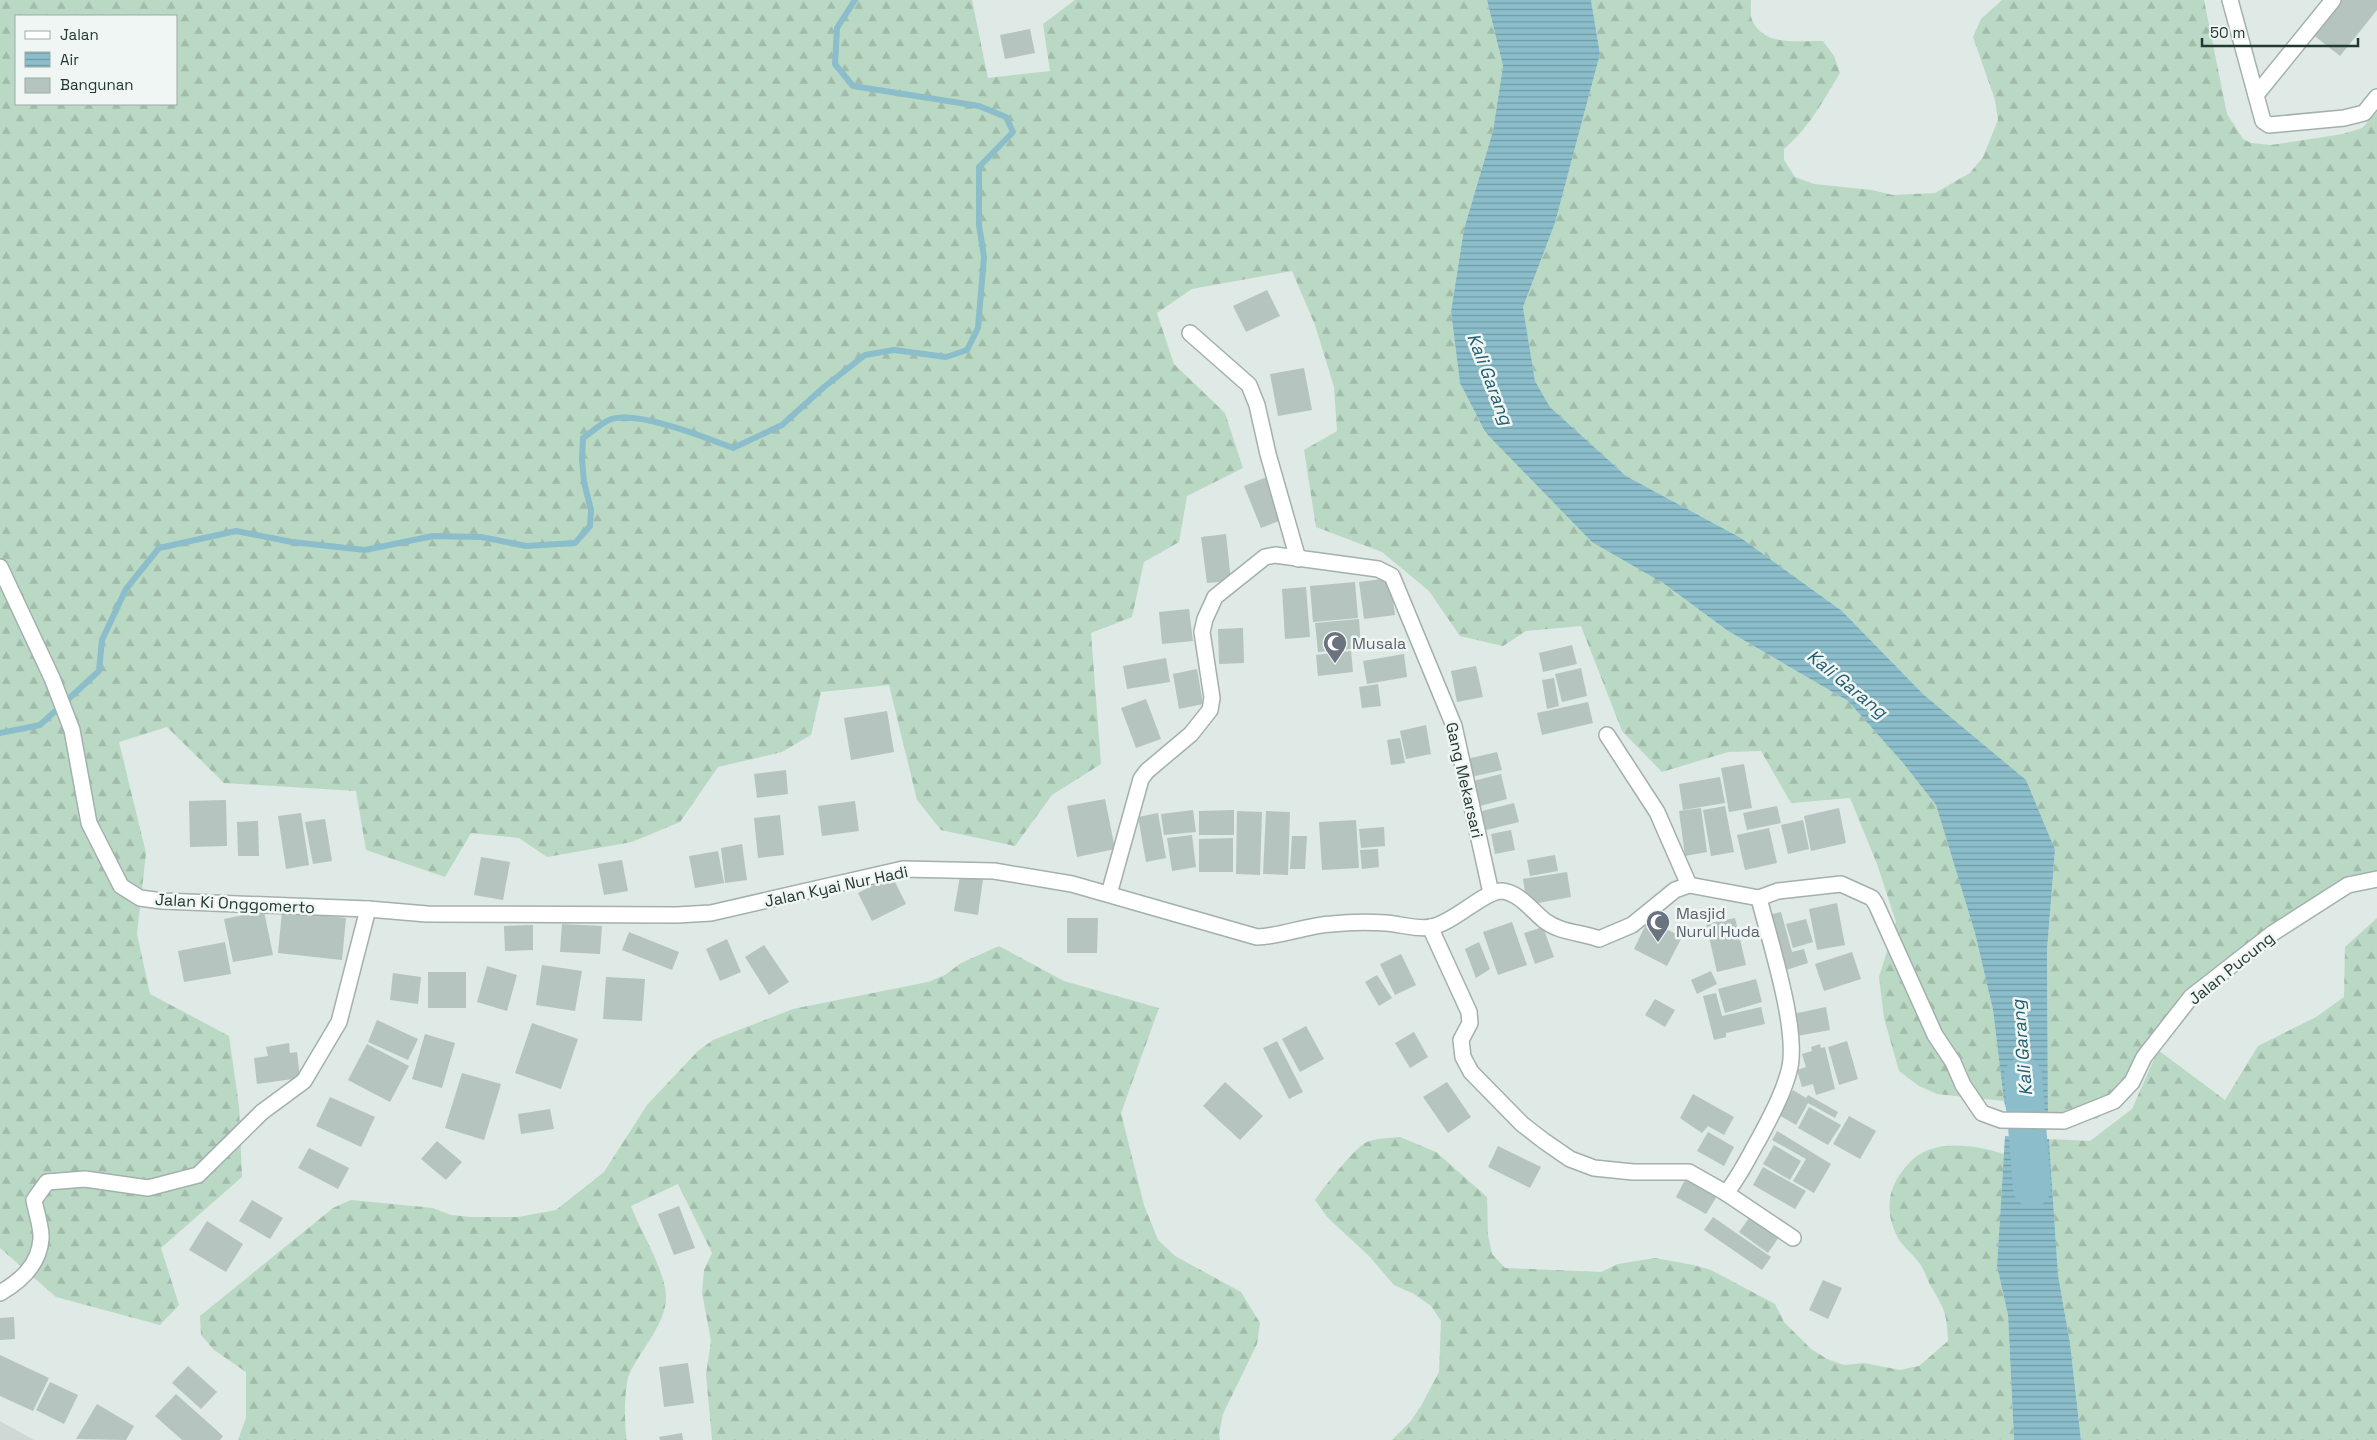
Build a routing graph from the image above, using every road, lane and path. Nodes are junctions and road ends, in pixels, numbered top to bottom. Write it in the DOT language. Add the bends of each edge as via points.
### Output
graph roads {
  1 [pos="2230,0"];
  2 [pos="2333,0"];
  3 [pos="2256,95"];
  4 [pos="2377,97"];
  5 [pos="1190,333"];
  6 [pos="1298,559"];
  7 [pos="0,567"];
  8 [pos="1607,735"];
  9 [pos="2377,878"];
  10 [pos="1689,885"];
  11 [pos="1491,893"];
  12 [pos="1109,894"];
  13 [pos="1760,898"];
  14 [pos="368,909"];
  15 [pos="1430,928"];
  16 [pos="1726,1192"];
  17 [pos="1792,1238"];
  18 [pos="0,1293"];
  1 -- 3 [label="street"];
  2 -- 3 [label="street"];
  3 -- 4 [label="street" via="2263,121 2269,125 2344,118 2364,112"];
  5 -- 6 [label="street" via="1251,390"];
  6 -- 11 [label="street, Gang Mekarsari" via="1378,569 1396,581 1454,726"];
  6 -- 12 [label="street, Gang Mekarsari" via="1275,555 1266,557 1215,597 1202,632 1212,698 1210,710 1191,734 1141,779"];
  7 -- 14 [label="street, Jalan Ki Onggomerto" via="52,678 72,730 89,823 121,886 140,898 162,901"];
  8 -- 10 [label="street" via="1657,812"];
  9 -- 13 [label="street, Jalan Pucung" via="2348,885 2273,933 2191,997 2144,1057 2132,1082 2114,1101 2064,1121 2001,1120 1982,1112 1935,1035 1872,898 1841,884 1778,891"];
  10 -- 11 [label="street" via="1675,890 1632,924 1599,938 1560,929 1546,922 1515,894"];
  10 -- 13 [label="street"];
  11 -- 15 [label="street, Jalan Kyai Nur Hadi" via="1455,918"];
  12 -- 14 [label="street, Jalan Kyai Nur Hadi" via="994,870 903,869 712,913 427,914"];
  12 -- 15 [label="street, Jalan Kyai Nur Hadi" via="1257,937 1337,923 1384,923"];
  13 -- 16 [label="street" via="1786,1005 1792,1051 1790,1070 1776,1108 1736,1181"];
  14 -- 18 [label="street" via="339,1022 304,1081 262,1112 198,1175 148,1188 86,1179 47,1182 34,1200 42,1238 34,1264 16,1284"];
  15 -- 16 [label="street" via="1469,1012 1470,1023 1461,1040 1463,1057 1471,1072 1522,1124 1570,1159 1594,1168 1689,1172"];
  16 -- 17 [label="street"];
}
